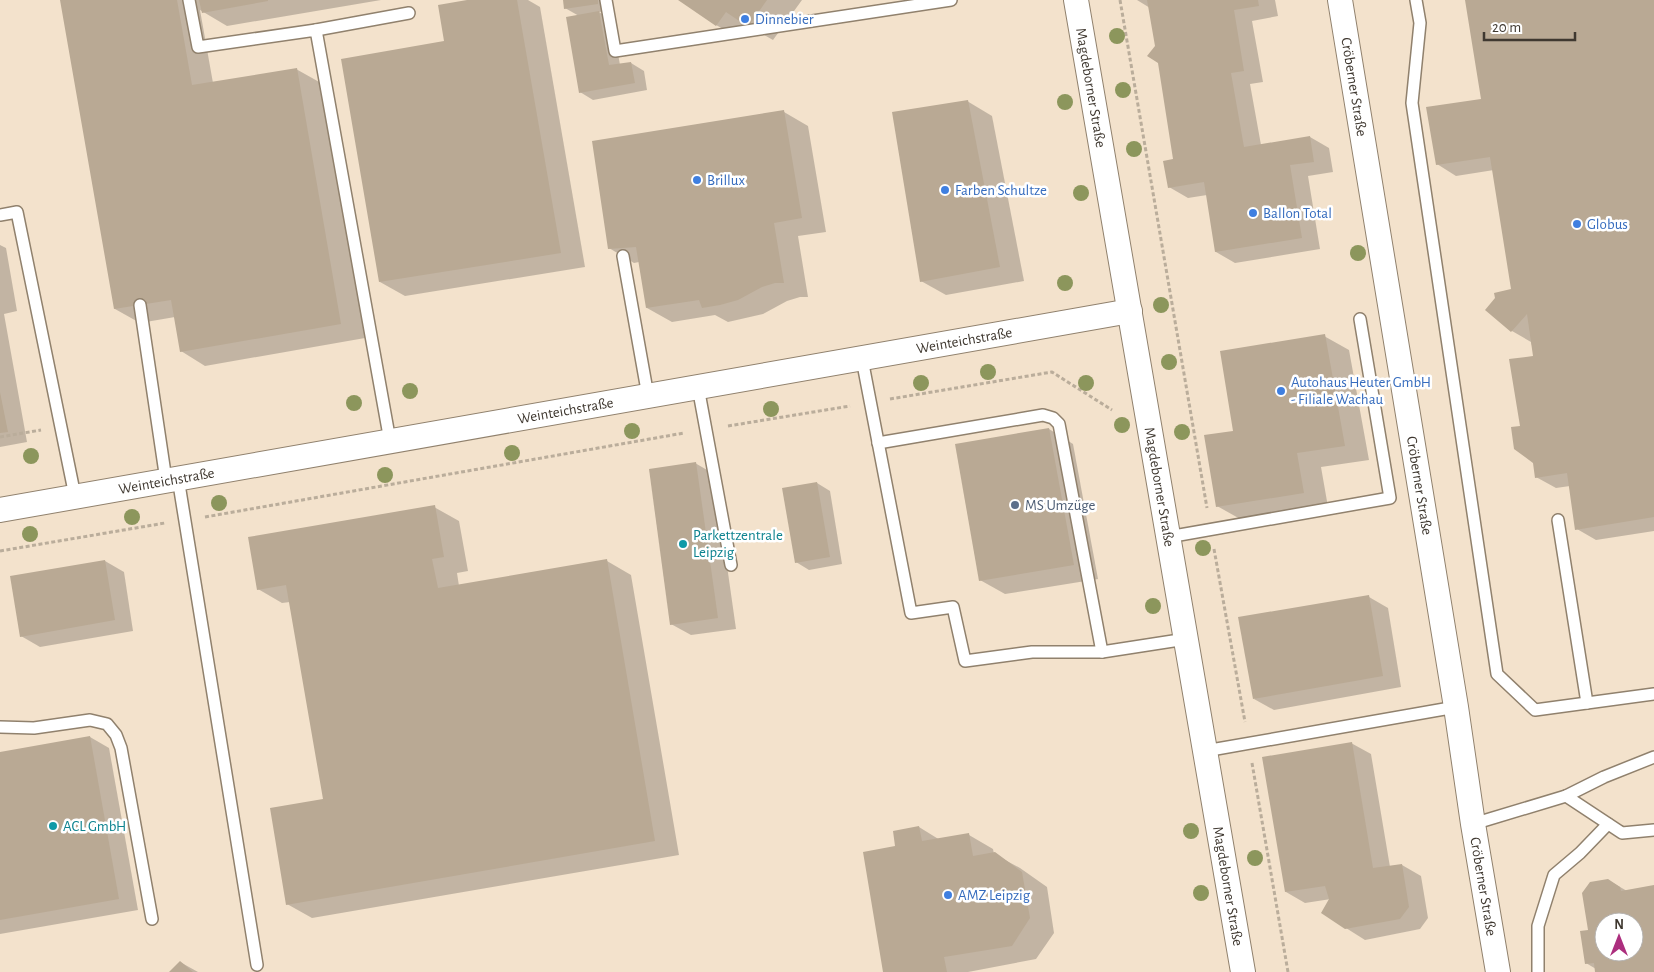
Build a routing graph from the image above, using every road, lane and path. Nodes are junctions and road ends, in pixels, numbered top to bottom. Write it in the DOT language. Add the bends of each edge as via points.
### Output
graph roads {
  1 [pos="190,0"];
  2 [pos="606,0"];
  3 [pos="951,0"];
  4 [pos="1076,0"];
  5 [pos="1120,0"];
  6 [pos="1340,0"];
  7 [pos="1416,0"];
  8 [pos="410,13"];
  9 [pos="316,30"];
  10 [pos="0,214"];
  11 [pos="623,256"];
  12 [pos="140,305"];
  13 [pos="1130,311"];
  14 [pos="1360,319"];
  15 [pos="862,359"];
  16 [pos="698,387"];
  17 [pos="648,396"];
  18 [pos="870,402"];
  19 [pos="1112,410"];
  20 [pos="61,426"];
  21 [pos="706,430"];
  22 [pos="0,437"];
  23 [pos="390,441"];
  24 [pos="878,443"];
  25 [pos="172,479"];
  26 [pos="75,496"];
  27 [pos="0,510"];
  28 [pos="185,520"];
  29 [pos="1558,520"];
  30 [pos="1210,530"];
  31 [pos="1168,537"];
  32 [pos="0,551"];
  33 [pos="731,565"];
  34 [pos="1186,639"];
  35 [pos="1102,652"];
  36 [pos="1654,694"];
  37 [pos="1587,703"];
  38 [pos="1456,707"];
  39 [pos="0,727"];
  40 [pos="1249,744"];
  41 [pos="1205,751"];
  42 [pos="1654,757"];
  43 [pos="1566,796"];
  44 [pos="1473,824"];
  45 [pos="1608,824"];
  46 [pos="1654,830"];
  47 [pos="152,919"];
  48 [pos="257,965"];
  49 [pos="1494,971"];
  50 [pos="1243,972"];
  51 [pos="1288,972"];
  52 [pos="1538,972"];
  1 -- 9 [label="lane" via="198,47"];
  2 -- 3 [label="lane" via="615,51"];
  4 -- 13 [label="street, Magdeborner Straße"];
  5 -- 30 [label="path"];
  6 -- 38 [label="street, Cröberner Straße"];
  7 -- 37 [label="lane" via="1420,23 1412,103 1497,674 1535,710"];
  8 -- 9 [label="lane"];
  9 -- 23 [label="lane"];
  10 -- 20 [label="lane" via="17,212"];
  11 -- 17 [label="lane"];
  12 -- 25 [label="lane"];
  13 -- 15 [label="street, Weinteichstraße"];
  13 -- 31 [label="street, Magdeborner Straße"];
  14 -- 30 [label="lane" via="1390,498"];
  15 -- 16 [label="street, Weinteichstraße"];
  15 -- 18 [label="lane"];
  16 -- 17 [label="street, Weinteichstraße"];
  16 -- 21 [label="lane"];
  17 -- 23 [label="street, Weinteichstraße"];
  18 -- 19 [label="path" via="1052,372"];
  18 -- 21 [label="path"];
  18 -- 24 [label="lane"];
  20 -- 22 [label="path"];
  20 -- 26 [label="lane"];
  21 -- 28 [label="path"];
  21 -- 33 [label="lane"];
  23 -- 25 [label="street, Weinteichstraße"];
  24 -- 35 [label="lane" via="911,613 953,607 965,661 1032,652"];
  24 -- 35 [label="lane" via="1043,415 1054,418 1059,424"];
  25 -- 26 [label="street, Weinteichstraße"];
  25 -- 28 [label="lane"];
  26 -- 27 [label="street, Weinteichstraße"];
  28 -- 32 [label="path"];
  28 -- 48 [label="lane"];
  29 -- 37 [label="lane"];
  30 -- 31 [label="lane"];
  30 -- 40 [label="path"];
  31 -- 34 [label="street, Magdeborner Straße"];
  34 -- 35 [label="lane"];
  34 -- 41 [label="street, Magdeborner Straße"];
  36 -- 37 [label="lane"];
  38 -- 40 [label="lane"];
  38 -- 44 [label="street, Cröberner Straße"];
  39 -- 47 [label="lane" via="34,728 90,720 107,724 121,748"];
  40 -- 41 [label="lane"];
  40 -- 51 [label="path"];
  41 -- 50 [label="street, Magdeborner Straße"];
  42 -- 43 [label="lane"];
  43 -- 44 [label="lane"];
  43 -- 45 [label="lane"];
  44 -- 49 [label="street, Cröberner Straße"];
  45 -- 46 [label="lane" via="1622,833"];
  45 -- 52 [label="lane" via="1554,875 1538,926"];
}
